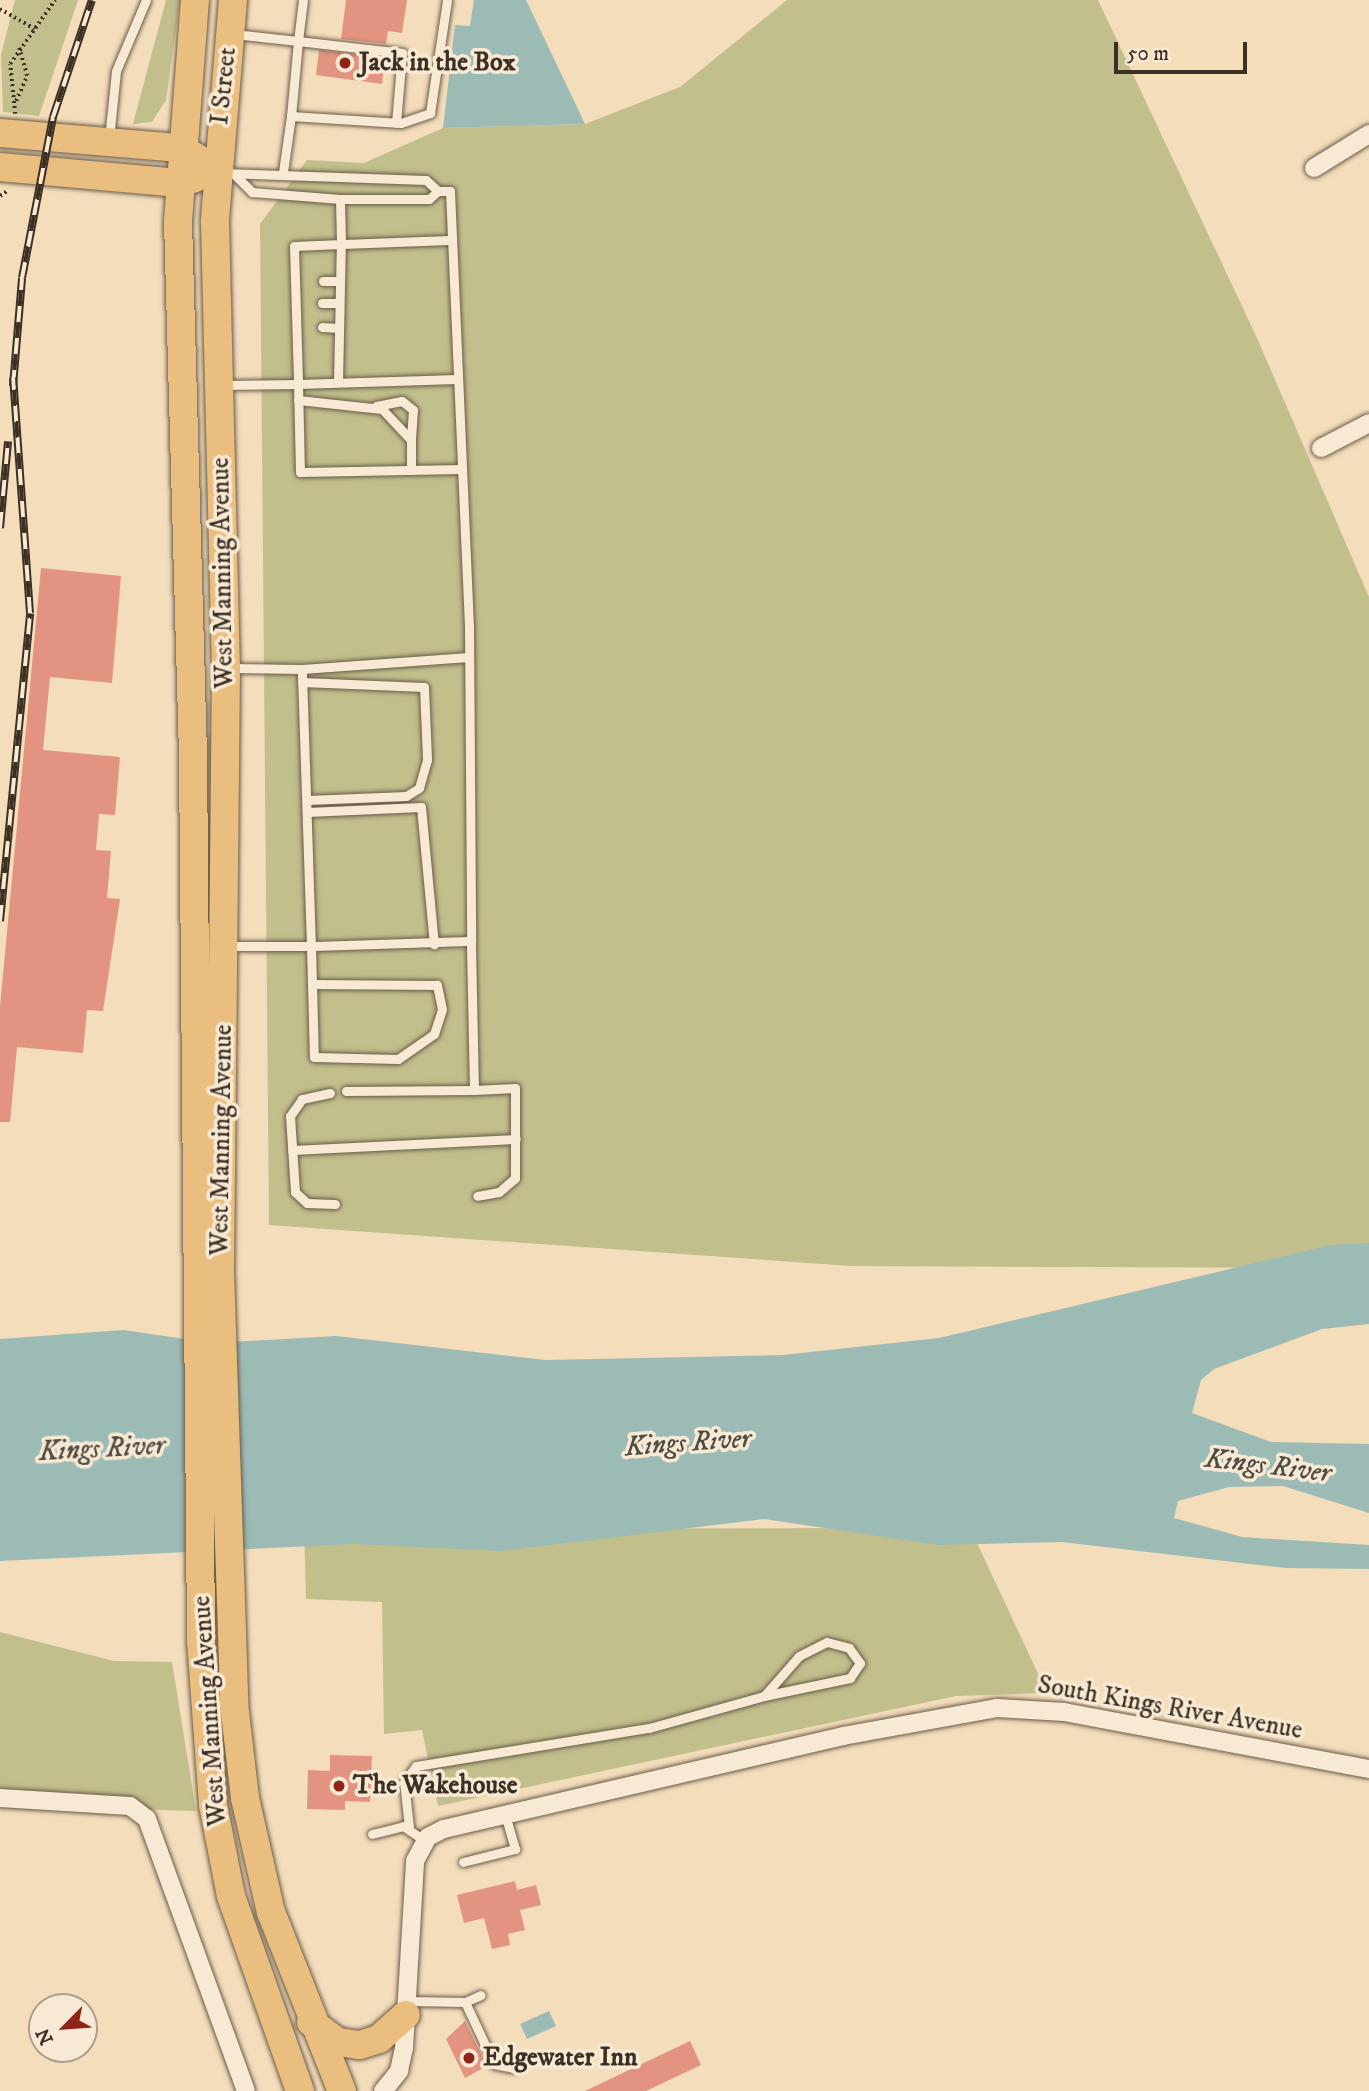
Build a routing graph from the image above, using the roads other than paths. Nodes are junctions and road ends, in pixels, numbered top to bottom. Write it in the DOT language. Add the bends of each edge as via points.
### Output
graph roads {
  1 [pos="146,0"];
  2 [pos="195,0"];
  3 [pos="233,0"];
  4 [pos="303,0"];
  5 [pos="447,0"];
  6 [pos="229,34"];
  7 [pos="298,41"];
  8 [pos="291,116"];
  9 [pos="396,122"];
  10 [pos="7,133"];
  11 [pos="1369,134"];
  12 [pos="109,141"];
  13 [pos="180,148"];
  14 [pos="4,167"];
  15 [pos="1314,168"];
  16 [pos="283,172"];
  17 [pos="226,174"];
  18 [pos="180,183"];
  19 [pos="438,191"];
  20 [pos="340,199"];
  21 [pos="451,240"];
  22 [pos="341,244"];
  23 [pos="323,281"];
  24 [pos="340,281"];
  25 [pos="321,303"];
  26 [pos="340,303"];
  27 [pos="322,327"];
  28 [pos="339,328"];
  29 [pos="457,379"];
  30 [pos="338,382"];
  31 [pos="298,384"];
  32 [pos="219,385"];
  33 [pos="298,400"];
  34 [pos="374,406"];
  35 [pos="1369,424"];
  36 [pos="411,440"];
  37 [pos="1321,448"];
  38 [pos="461,469"];
  39 [pos="411,470"];
  40 [pos="468,657"];
  41 [pos="226,668"];
  42 [pos="302,669"];
  43 [pos="302,682"];
  44 [pos="307,800"];
  45 [pos="307,812"];
  46 [pos="471,941"];
  47 [pos="434,944"];
  48 [pos="224,946"];
  49 [pos="312,946"];
  50 [pos="312,984"];
  51 [pos="474,1090"];
  52 [pos="346,1091"];
  53 [pos="330,1093"];
  54 [pos="516,1139"];
  55 [pos="292,1150"];
  56 [pos="478,1196"];
  57 [pos="335,1204"];
  58 [pos="207,1272"];
  59 [pos="764,1696"];
  60 [pos="1369,1769"];
  61 [pos="0,1798"];
  62 [pos="505,1813"];
  63 [pos="409,1827"];
  64 [pos="372,1834"];
  65 [pos="425,1841"];
  66 [pos="463,1862"];
  67 [pos="481,1995"];
  68 [pos="465,2002"];
  69 [pos="407,2008"];
  70 [pos="308,2018"];
  71 [pos="515,2068"];
  72 [pos="246,2091"];
  73 [pos="299,2091"];
  74 [pos="342,2091"];
  75 [pos="383,2091"];
  1 -- 12 [label="lane" via="116,71"];
  2 -- 13 [label="main road, I Street"];
  3 -- 6 [label="main road, I Street"];
  4 -- 7 [label="lane"];
  5 -- 9 [label="lane" via="433,108 421,118"];
  6 -- 7 [label="lane"];
  6 -- 17 [label="main road, I Street"];
  7 -- 8 [label="lane"];
  7 -- 9 [label="lane" via="399,51 404,60"];
  8 -- 9 [label="lane"];
  8 -- 16 [label="lane"];
  10 -- 12 [label="main road"];
  11 -- 15 [label="street"];
  12 -- 13 [label="main road"];
  13 -- 17 [label="main road"];
  13 -- 18 [label="main road, West Manning Avenue"];
  14 -- 18 [label="main road"];
  16 -- 17 [label="lane"];
  16 -- 19 [label="lane" via="426,180"];
  17 -- 18 [label="main road"];
  17 -- 20 [label="lane" via="252,192"];
  17 -- 32 [label="main road, West Manning Avenue"];
  18 -- 58 [label="main road, West Manning Avenue"];
  19 -- 20 [label="lane" via="429,199"];
  19 -- 21 [label="lane" via="450,191"];
  20 -- 22 [label="lane"];
  21 -- 22 [label="lane"];
  21 -- 29 [label="lane"];
  22 -- 24 [label="lane"];
  22 -- 31 [label="lane" via="294,246"];
  23 -- 24 [label="lane"];
  24 -- 26 [label="lane"];
  25 -- 26 [label="lane"];
  26 -- 28 [label="lane"];
  27 -- 28 [label="lane"];
  28 -- 30 [label="lane"];
  29 -- 30 [label="lane"];
  29 -- 38 [label="lane"];
  30 -- 31 [label="lane"];
  31 -- 32 [label="lane"];
  31 -- 33 [label="lane"];
  32 -- 41 [label="main road, West Manning Avenue"];
  33 -- 34 [label="lane"];
  33 -- 39 [label="lane" via="300,472"];
  34 -- 36 [label="lane"];
  34 -- 36 [label="lane" via="402,401 412,410"];
  35 -- 37 [label="street"];
  36 -- 39 [label="lane"];
  38 -- 39 [label="lane"];
  38 -- 40 [label="lane"];
  40 -- 42 [label="lane"];
  40 -- 46 [label="lane"];
  41 -- 42 [label="lane"];
  41 -- 48 [label="main road, West Manning Avenue"];
  42 -- 43 [label="lane"];
  43 -- 44 [label="lane"];
  43 -- 44 [label="lane" via="424,687 427,760 419,788 406,796"];
  44 -- 45 [label="lane"];
  45 -- 47 [label="lane" via="421,807 428,829"];
  45 -- 49 [label="lane"];
  46 -- 47 [label="lane"];
  46 -- 51 [label="lane"];
  47 -- 49 [label="lane"];
  48 -- 49 [label="lane"];
  48 -- 58 [label="main road, West Manning Avenue"];
  49 -- 50 [label="lane"];
  50 -- 50 [label="lane" via="438,985 442,1009 434,1034 398,1059 314,1057"];
  51 -- 52 [label="lane"];
  51 -- 54 [label="lane" via="515,1088"];
  53 -- 55 [label="lane" via="302,1099 290,1116"];
  54 -- 55 [label="lane"];
  54 -- 56 [label="lane" via="515,1178 499,1192"];
  55 -- 57 [label="lane" via="295,1192 307,1203"];
  58 -- 70 [label="main road, West Manning Avenue" via="244,1798 271,1912"];
  58 -- 73 [label="main road, West Manning Avenue" via="201,1641 214,1805 229,1885 259,1989"];
  59 -- 59 [label="lane" via="850,1678 860,1662 839,1643 816,1646 790,1664"];
  59 -- 63 [label="lane" via="635,1731 416,1766 404,1782"];
  60 -- 62 [label="street, South Kings River Avenue" via="1064,1712 1009,1708 959,1711"];
  61 -- 72 [label="street" via="130,1806 147,1819"];
  62 -- 65 [label="street, South Kings River Avenue" via="444,1829"];
  62 -- 66 [label="lane" via="515,1849"];
  63 -- 64 [label="lane"];
  63 -- 65 [label="lane"];
  65 -- 69 [label="street" via="415,1861"];
  67 -- 68 [label="lane"];
  68 -- 69 [label="lane"];
  68 -- 71 [label="lane" via="495,2064"];
  69 -- 70 [label="main road" via="379,2039 360,2045 329,2037"];
  69 -- 75 [label="street" via="402,2063"];
  70 -- 74 [label="main road, West Manning Avenue"];
}
